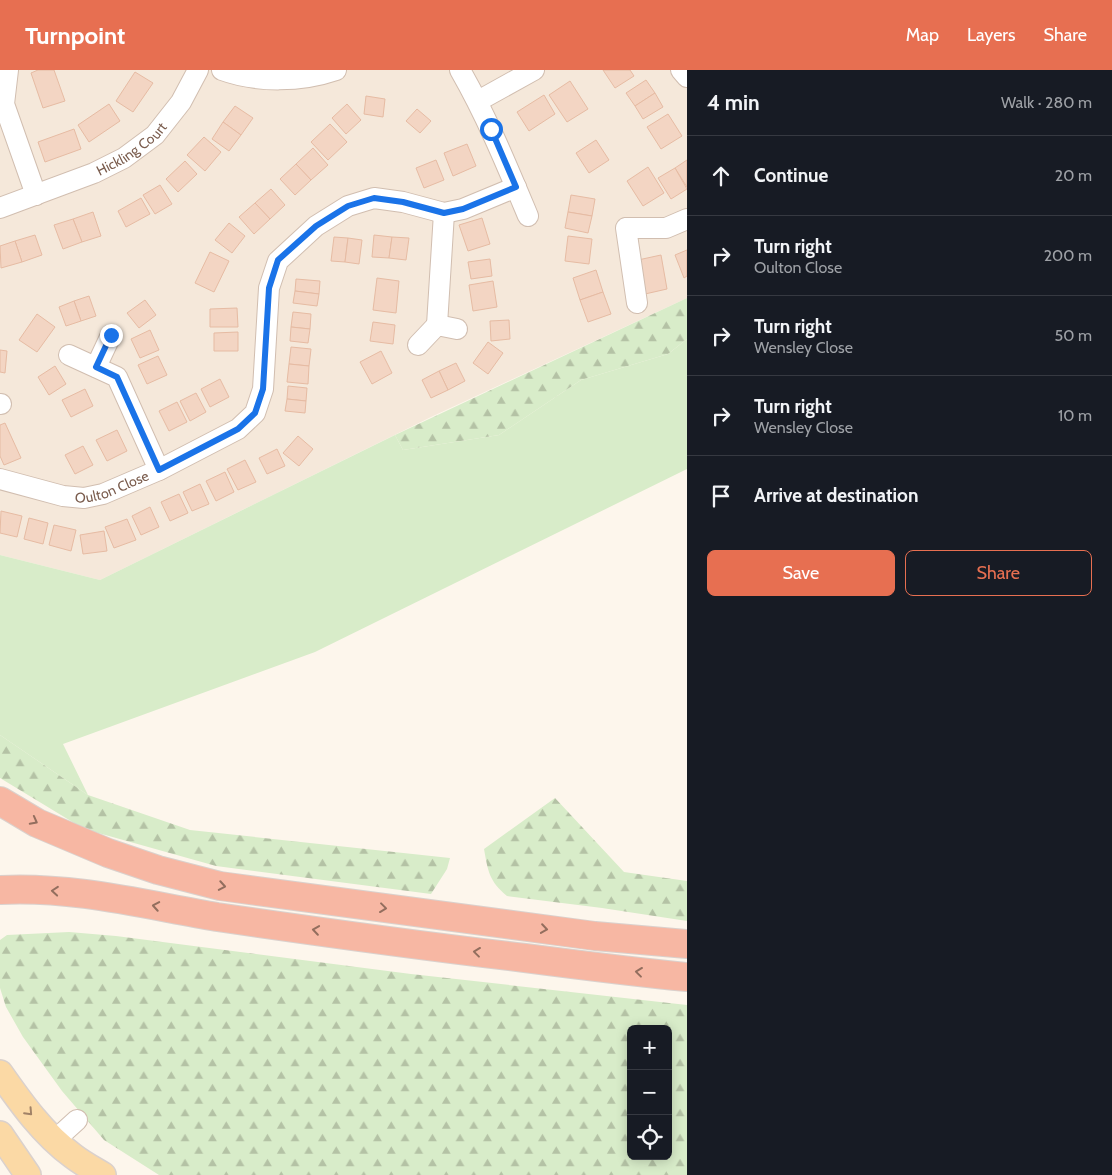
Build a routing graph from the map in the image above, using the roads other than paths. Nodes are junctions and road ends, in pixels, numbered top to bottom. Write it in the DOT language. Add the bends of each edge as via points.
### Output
graph roads {
  1 [pos="8,70"];
  2 [pos="198,70"];
  3 [pos="222,70"];
  4 [pos="460,70"];
  5 [pos="534,70"];
  6 [pos="681,70"];
  7 [pos="329,71"];
  8 [pos="687,77"];
  9 [pos="478,101"];
  10 [pos="516,187"];
  11 [pos="36,195"];
  12 [pos="0,208"];
  13 [pos="444,213"];
  14 [pos="528,216"];
  15 [pos="687,219"];
  16 [pos="637,303"];
  17 [pos="436,325"];
  18 [pos="457,329"];
  19 [pos="111,335"];
  20 [pos="418,345"];
  21 [pos="69,355"];
  22 [pos="96,367"];
  23 [pos="159,470"];
  24 [pos="0,479"];
  25 [pos="0,801"];
  26 [pos="0,890"];
  27 [pos="687,944"];
  28 [pos="687,977"];
  29 [pos="0,1073"];
  30 [pos="78,1120"];
  31 [pos="0,1134"];
  32 [pos="55,1140"];
  33 [pos="28,1175"];
  34 [pos="103,1175"];
  1 -- 11 [label="street" via="4,104"];
  2 -- 11 [label="street, Hickling Court" via="181,102 155,135 124,158"];
  3 -- 7 [label="street" via="264,79 298,78"];
  4 -- 9 [label="street"];
  5 -- 9 [label="street"];
  6 -- 8 [label="street"];
  9 -- 10 [label="street"];
  10 -- 13 [label="street, Oulton Close" via="463,209"];
  10 -- 14 [label="street"];
  11 -- 12 [label="street, Hickling Court"];
  13 -- 17 [label="street"];
  13 -- 23 [label="street, Oulton Close" via="374,198 348,206 316,226 278,260 269,288 263,389 255,413 238,429"];
  15 -- 16 [label="street" via="666,228 626,228"];
  17 -- 18 [label="street"];
  17 -- 20 [label="street"];
  19 -- 22 [label="street"];
  21 -- 22 [label="street"];
  22 -- 23 [label="street" via="117,377"];
  23 -- 24 [label="street, Oulton Close" via="104,494 84,498"];
  25 -- 27 [label="highway, one-way" via="37,823 108,853 220,886 595,936"];
  28 -- 26 [label="highway, one-way" via="418,945 77,893 25,888"];
  29 -- 32 [label="main road, one-way" via="24,1107"];
  30 -- 32 [label="street"];
  31 -- 33 [label="main road"];
  32 -- 34 [label="main road"];
}
